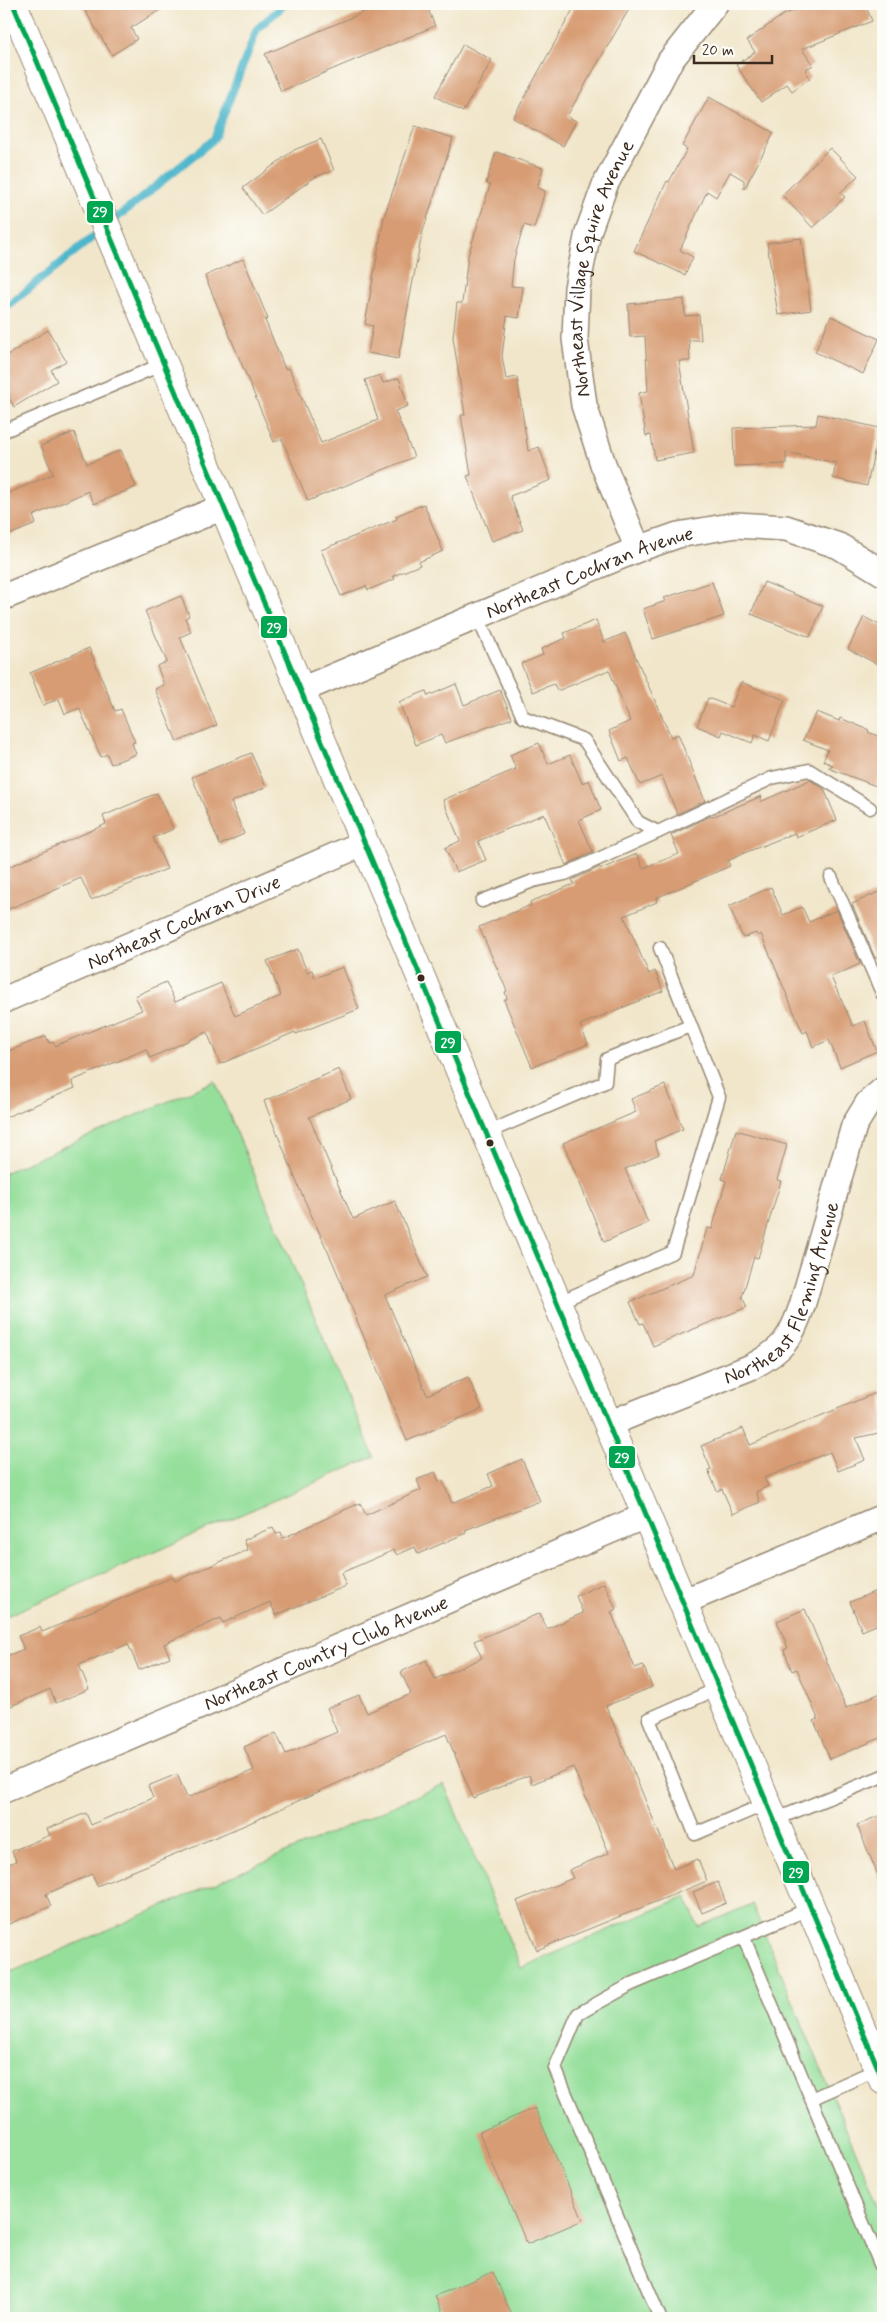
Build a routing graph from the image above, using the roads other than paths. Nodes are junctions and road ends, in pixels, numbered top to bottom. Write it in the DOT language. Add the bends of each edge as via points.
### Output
graph roads {
  1 [pos="13,4"];
  2 [pos="715,4"];
  3 [pos="164,364"];
  4 [pos="4,431"];
  5 [pos="223,507"];
  6 [pos="638,549"];
  7 [pos="883,571"];
  8 [pos="4,597"];
  9 [pos="477,616"];
  10 [pos="300,690"];
  11 [pos="870,808"];
  12 [pos="658,832"];
  13 [pos="364,843"];
  14 [pos="831,877"];
  15 [pos="482,901"];
  16 [pos="660,948"];
  17 [pos="883,995"];
  18 [pos="4,1000"];
  19 [pos="690,1026"];
  20 [pos="883,1090"];
  21 [pos="486,1133"];
  22 [pos="558,1303"];
  23 [pos="608,1424"];
  24 [pos="646,1515"];
  25 [pos="883,1518"];
  26 [pos="683,1602"];
  27 [pos="719,1688"];
  28 [pos="883,1776"];
  29 [pos="4,1790"];
  30 [pos="771,1812"];
  31 [pos="811,1908"];
  32 [pos="744,1938"];
  33 [pos="875,2036"];
  34 [pos="881,2075"];
  35 [pos="811,2098"];
  36 [pos="883,2272"];
  37 [pos="660,2318"];
  1 -- 3 [label="main road"];
  2 -- 6 [label="street, Northeast Village Squire Avenue" via="670,61 605,185 588,232 577,288 575,339 584,405 602,464"];
  3 -- 4 [label="lane"];
  3 -- 5 [label="main road"];
  5 -- 8 [label="street"];
  5 -- 10 [label="main road"];
  6 -- 7 [label="street, Northeast Cochran Avenue" via="678,535 736,525 786,528 839,546"];
  6 -- 9 [label="street, Northeast Cochran Avenue"];
  9 -- 10 [label="street, Northeast Cochran Avenue"];
  9 -- 12 [label="lane" via="523,717 584,740 638,822"];
  10 -- 13 [label="main road"];
  11 -- 12 [label="lane" via="809,770 772,778"];
  12 -- 15 [label="lane" via="565,874 533,881"];
  13 -- 18 [label="street, Northeast Cochran Drive"];
  13 -- 21 [label="main road"];
  14 -- 17 [label="lane"];
  16 -- 19 [label="lane"];
  19 -- 21 [label="lane" via="607,1059 605,1082"];
  19 -- 22 [label="lane" via="719,1097 673,1252"];
  20 -- 23 [label="street, Northeast Fleming Avenue" via="868,1103 854,1126 802,1306 794,1331 784,1346 751,1367"];
  21 -- 22 [label="main road"];
  22 -- 23 [label="main road"];
  23 -- 24 [label="main road"];
  24 -- 26 [label="main road"];
  24 -- 29 [label="street, Northeast Country Club Avenue"];
  25 -- 26 [label="street"];
  26 -- 27 [label="main road"];
  27 -- 30 [label="main road"];
  27 -- 30 [label="lane" via="649,1719 695,1834"];
  28 -- 30 [label="lane"];
  30 -- 31 [label="main road"];
  31 -- 32 [label="lane"];
  31 -- 33 [label="main road"];
  32 -- 35 [label="lane"];
  32 -- 37 [label="lane" via="632,1984 578,2014 554,2068"];
  33 -- 34 [label="main road"];
  34 -- 35 [label="lane"];
  35 -- 36 [label="lane"];
}
